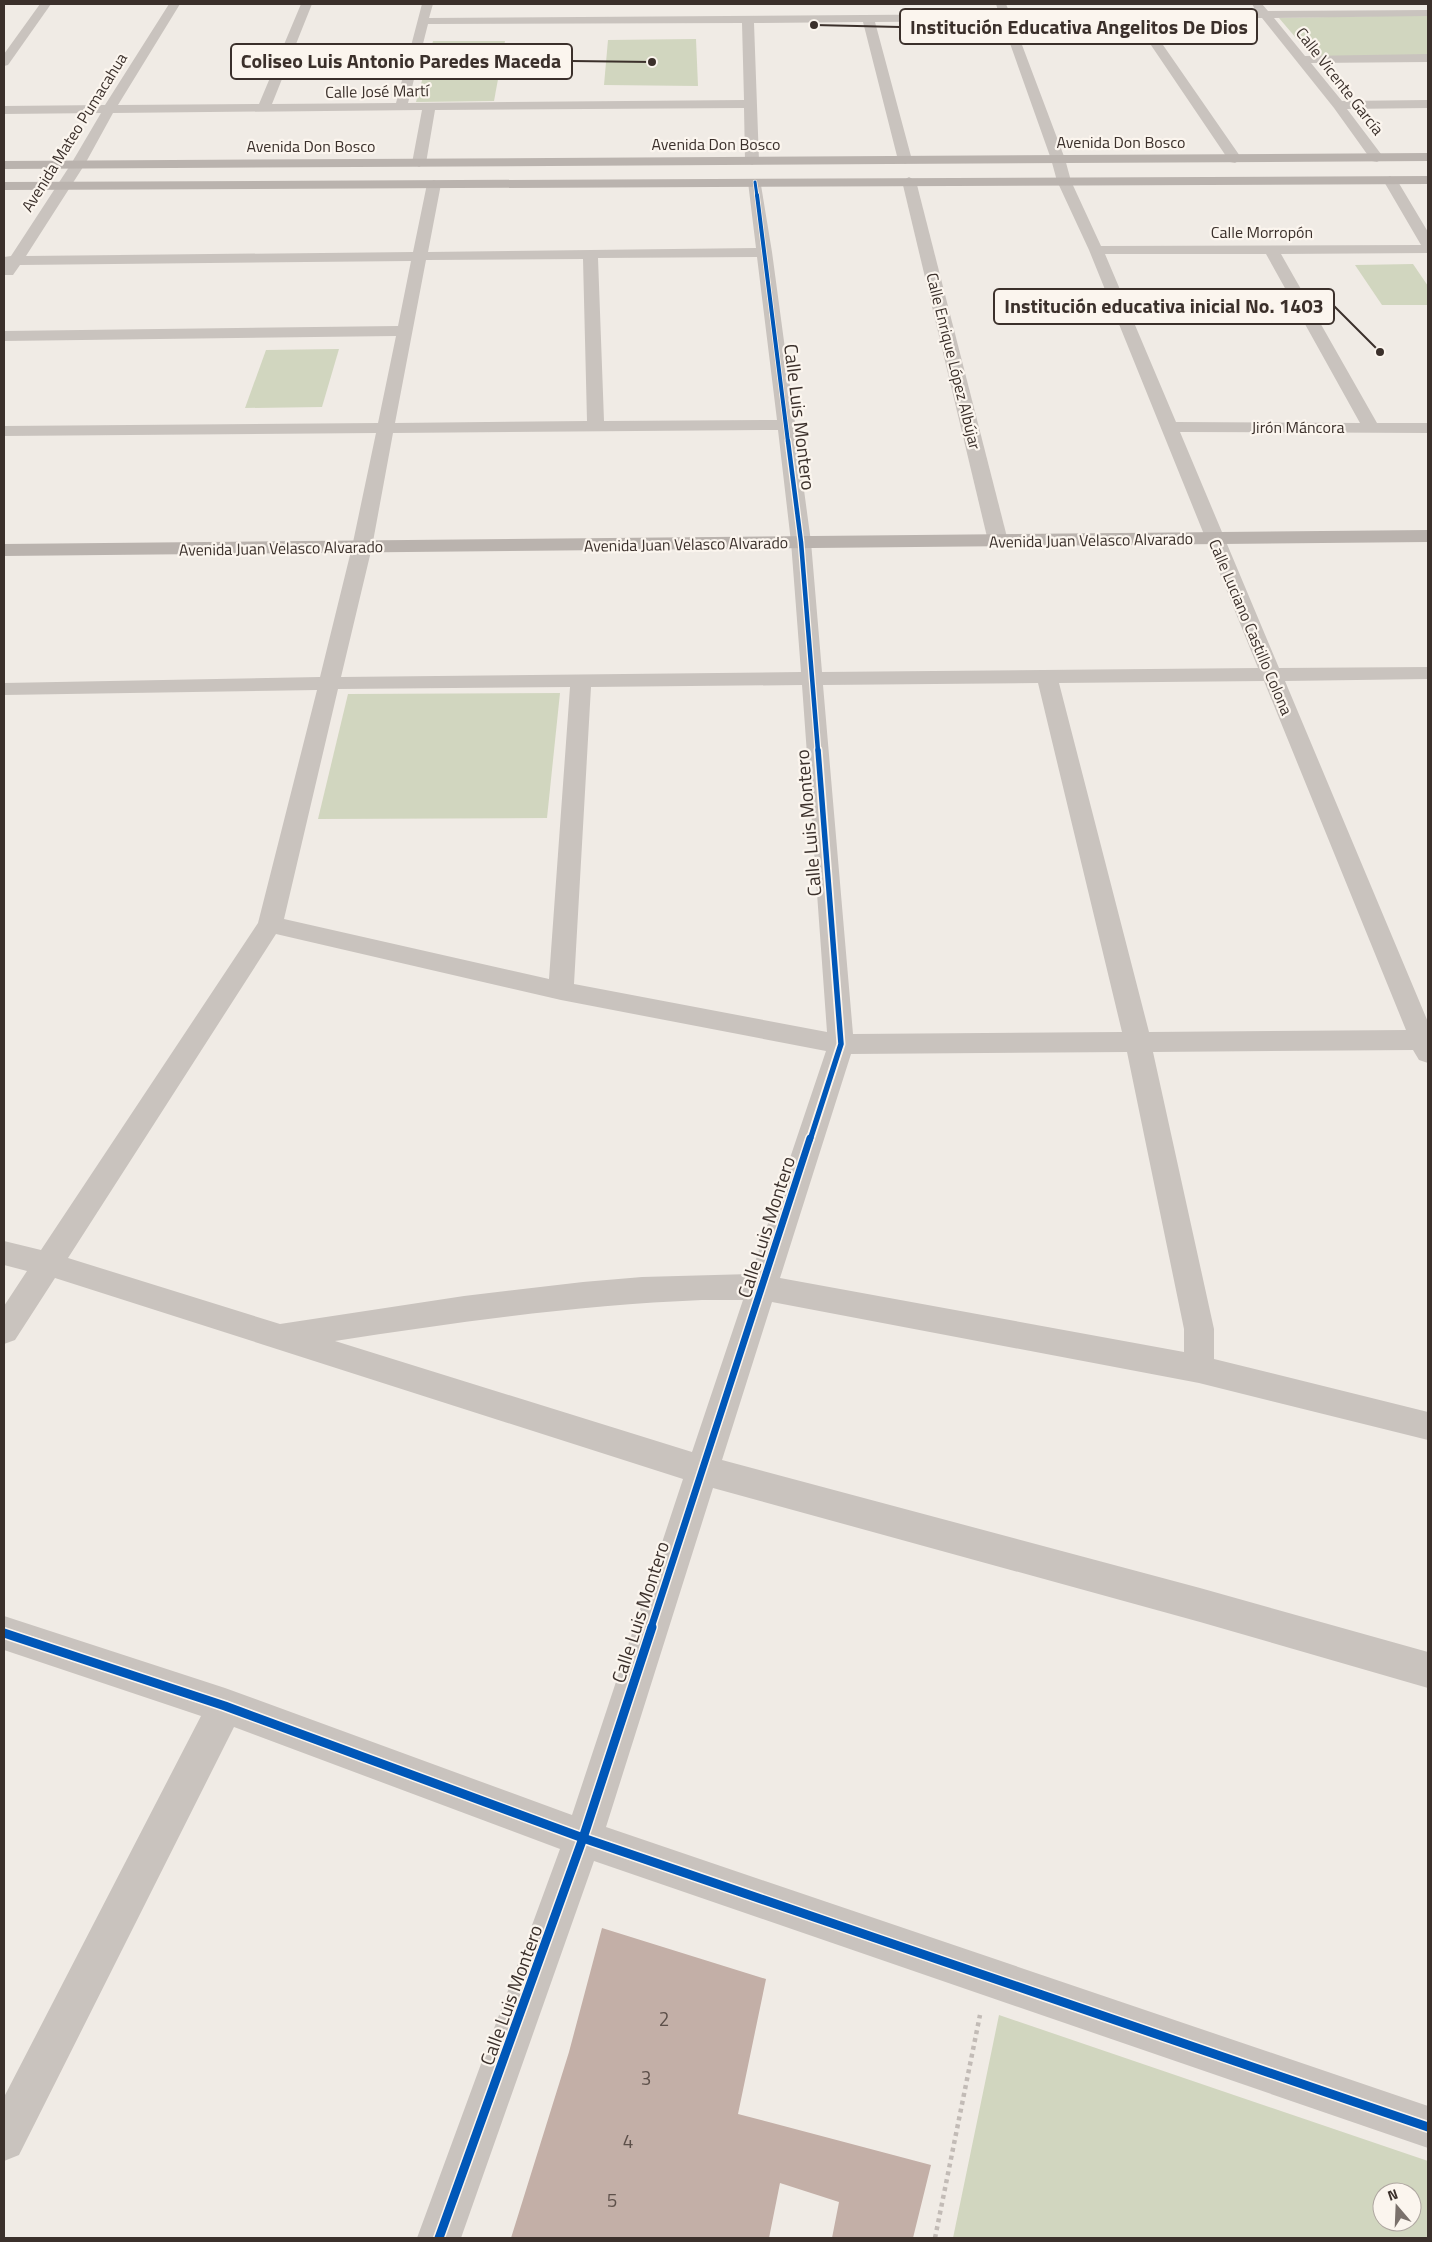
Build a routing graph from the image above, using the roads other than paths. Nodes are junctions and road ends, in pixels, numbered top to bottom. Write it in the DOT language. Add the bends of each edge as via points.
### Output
graph roads {
  1 [pos="45,4"];
  2 [pos="174,4"];
  3 [pos="306,4"];
  4 [pos="427,4"];
  5 [pos="1001,4"];
  6 [pos="1256,4"];
  7 [pos="1428,12"];
  8 [pos="1138,16"];
  9 [pos="1265,16"];
  10 [pos="1005,18"];
  11 [pos="868,19"];
  12 [pos="748,20"];
  13 [pos="424,21"];
  14 [pos="1428,58"];
  15 [pos="1301,60"];
  16 [pos="4,62"];
  17 [pos="750,104"];
  18 [pos="1428,104"];
  19 [pos="1338,105"];
  20 [pos="401,107"];
  21 [pos="429,107"];
  22 [pos="264,108"];
  23 [pos="110,109"];
  24 [pos="4,110"];
  25 [pos="1377,158"];
  26 [pos="1428,158"];
  27 [pos="1058,159"];
  28 [pos="1235,159"];
  29 [pos="905,160"];
  30 [pos="752,161"];
  31 [pos="419,163"];
  32 [pos="78,164"];
  33 [pos="4,165"];
  34 [pos="1064,180"];
  35 [pos="1390,180"];
  36 [pos="1428,180"];
  37 [pos="909,181"];
  38 [pos="755,182"];
  39 [pos="434,184"];
  40 [pos="4,186"];
  41 [pos="63,186"];
  42 [pos="1428,244"];
  43 [pos="1428,249"];
  44 [pos="1096,250"];
  45 [pos="1271,250"];
  46 [pos="764,252"];
  47 [pos="590,254"];
  48 [pos="420,256"];
  49 [pos="9,261"];
  50 [pos="4,279"];
  51 [pos="405,331"];
  52 [pos="4,336"];
  53 [pos="786,425"];
  54 [pos="596,426"];
  55 [pos="1169,427"];
  56 [pos="386,428"];
  57 [pos="1371,428"];
  58 [pos="1428,428"];
  59 [pos="4,431"];
  60 [pos="1428,536"];
  61 [pos="1214,538"];
  62 [pos="998,540"];
  63 [pos="801,542"];
  64 [pos="362,547"];
  65 [pos="4,550"];
  66 [pos="1428,673"];
  67 [pos="1271,674"];
  68 [pos="1047,676"];
  69 [pos="812,678"];
  70 [pos="581,681"];
  71 [pos="328,682"];
  72 [pos="4,689"];
  73 [pos="270,924"];
  74 [pos="561,991"];
  75 [pos="1138,1042"];
  76 [pos="841,1044"];
  77 [pos="1427,1044"];
  78 [pos="4,1252"];
  79 [pos="49,1264"];
  80 [pos="762,1286"];
  81 [pos="4,1331"];
  82 [pos="279,1336"];
  83 [pos="1199,1369"];
  84 [pos="1428,1426"];
  85 [pos="702,1470"];
  86 [pos="4,1633"];
  87 [pos="1428,1670"];
  88 [pos="225,1706"];
  89 [pos="582,1838"];
  90 [pos="1428,2127"];
  91 [pos="4,2140"];
  92 [pos="439,2238"];
  1 -- 16 [label="street"];
  2 -- 23 [label="street, Avenida Mateo Pumacahua"];
  3 -- 22 [label="street"];
  4 -- 13 [label="street"];
  5 -- 10 [label="street, Calle Luciano Castillo Colona"];
  6 -- 9 [label="street, Calle Vicente García"];
  7 -- 9 [label="street"];
  8 -- 9 [label="street"];
  8 -- 10 [label="street"];
  8 -- 28 [label="street"];
  9 -- 15 [label="street, Calle Vicente García"];
  10 -- 11 [label="street"];
  10 -- 27 [label="street, Calle Luciano Castillo Colona"];
  11 -- 12 [label="street"];
  11 -- 29 [label="street"];
  12 -- 13 [label="street" via="701,16"];
  12 -- 17 [label="street"];
  13 -- 20 [label="street"];
  14 -- 15 [label="street"];
  15 -- 19 [label="street, Calle Vicente García"];
  17 -- 21 [label="street, Calle José Martí"];
  17 -- 30 [label="street"];
  18 -- 19 [label="street"];
  19 -- 25 [label="street, Calle Vicente García"];
  20 -- 21 [label="street, Calle José Martí"];
  20 -- 22 [label="street, Calle José Martí"];
  21 -- 31 [label="street"];
  22 -- 23 [label="street, Calle José Martí"];
  23 -- 24 [label="street, Calle José Martí"];
  23 -- 32 [label="street, Avenida Mateo Pumacahua"];
  25 -- 26 [label="street, Avenida Don Bosco"];
  25 -- 28 [label="street, Avenida Don Bosco"];
  27 -- 28 [label="street, Avenida Don Bosco"];
  27 -- 29 [label="street, Avenida Don Bosco"];
  27 -- 34 [label="street, Calle Luciano Castillo Colona"];
  29 -- 30 [label="street, Avenida Don Bosco"];
  30 -- 31 [label="street, Avenida Don Bosco"];
  31 -- 32 [label="street, Avenida Don Bosco"];
  32 -- 33 [label="street, Avenida Don Bosco"];
  32 -- 41 [label="street, Avenida Mateo Pumacahua"];
  34 -- 35 [label="street"];
  34 -- 37 [label="street"];
  34 -- 44 [label="street, Calle Luciano Castillo Colona"];
  35 -- 36 [label="street"];
  35 -- 42 [label="street"];
  37 -- 38 [label="street"];
  37 -- 62 [label="street, Calle Enrique López Albújar"];
  38 -- 39 [label="street"];
  38 -- 46 [label="street, Calle Luis Montero"];
  39 -- 41 [label="street"];
  39 -- 48 [label="street"];
  40 -- 41 [label="street"];
  41 -- 49 [label="street, Avenida Mateo Pumacahua"];
  43 -- 45 [label="street, Calle Morropón"];
  44 -- 45 [label="street, Calle Morropón"];
  44 -- 55 [label="street, Calle Luciano Castillo Colona"];
  45 -- 57 [label="street"];
  46 -- 47 [label="street"];
  46 -- 53 [label="street, Calle Luis Montero"];
  47 -- 48 [label="street"];
  47 -- 54 [label="street"];
  48 -- 49 [label="street"];
  48 -- 51 [label="street"];
  49 -- 50 [label="street, Avenida Mateo Pumacahua"];
  51 -- 52 [label="street"];
  51 -- 56 [label="street"];
  53 -- 54 [label="street"];
  53 -- 63 [label="street, Calle Luis Montero"];
  54 -- 56 [label="street"];
  55 -- 57 [label="street, Jirón Máncora"];
  55 -- 61 [label="street, Calle Luciano Castillo Colona"];
  56 -- 59 [label="street"];
  56 -- 64 [label="street"];
  57 -- 58 [label="street, Jirón Máncora"];
  60 -- 61 [label="street, Avenida Juan Velasco Alvarado"];
  61 -- 62 [label="street, Avenida Juan Velasco Alvarado"];
  61 -- 67 [label="street, Calle Luciano Castillo Colona"];
  62 -- 63 [label="street, Avenida Juan Velasco Alvarado"];
  63 -- 64 [label="street, Avenida Juan Velasco Alvarado"];
  63 -- 69 [label="street, Calle Luis Montero"];
  64 -- 65 [label="street, Avenida Juan Velasco Alvarado"];
  64 -- 71 [label="street"];
  66 -- 67 [label="street"];
  67 -- 68 [label="street"];
  67 -- 77 [label="street, Calle Luciano Castillo Colona"];
  68 -- 69 [label="street"];
  68 -- 75 [label="street"];
  69 -- 70 [label="street"];
  69 -- 76 [label="street, Calle Luis Montero"];
  70 -- 71 [label="street"];
  70 -- 74 [label="street"];
  71 -- 72 [label="street"];
  71 -- 73 [label="street"];
  73 -- 74 [label="street"];
  73 -- 79 [label="street"];
  74 -- 76 [label="street"];
  75 -- 76 [label="street"];
  75 -- 77 [label="street"];
  75 -- 83 [label="street" via="1199,1329"];
  76 -- 80 [label="street, Calle Luis Montero"];
  78 -- 79 [label="street"];
  79 -- 81 [label="street"];
  79 -- 82 [label="street"];
  80 -- 82 [label="street" via="574,1294"];
  80 -- 83 [label="street"];
  80 -- 85 [label="street, Calle Luis Montero"];
  82 -- 85 [label="street"];
  83 -- 84 [label="street"];
  85 -- 87 [label="street"];
  85 -- 89 [label="street, Calle Luis Montero"];
  86 -- 88 [label="street"];
  88 -- 89 [label="street"];
  88 -- 91 [label="street"];
  89 -- 90 [label="street"];
  89 -- 92 [label="street, Calle Luis Montero"];
}
